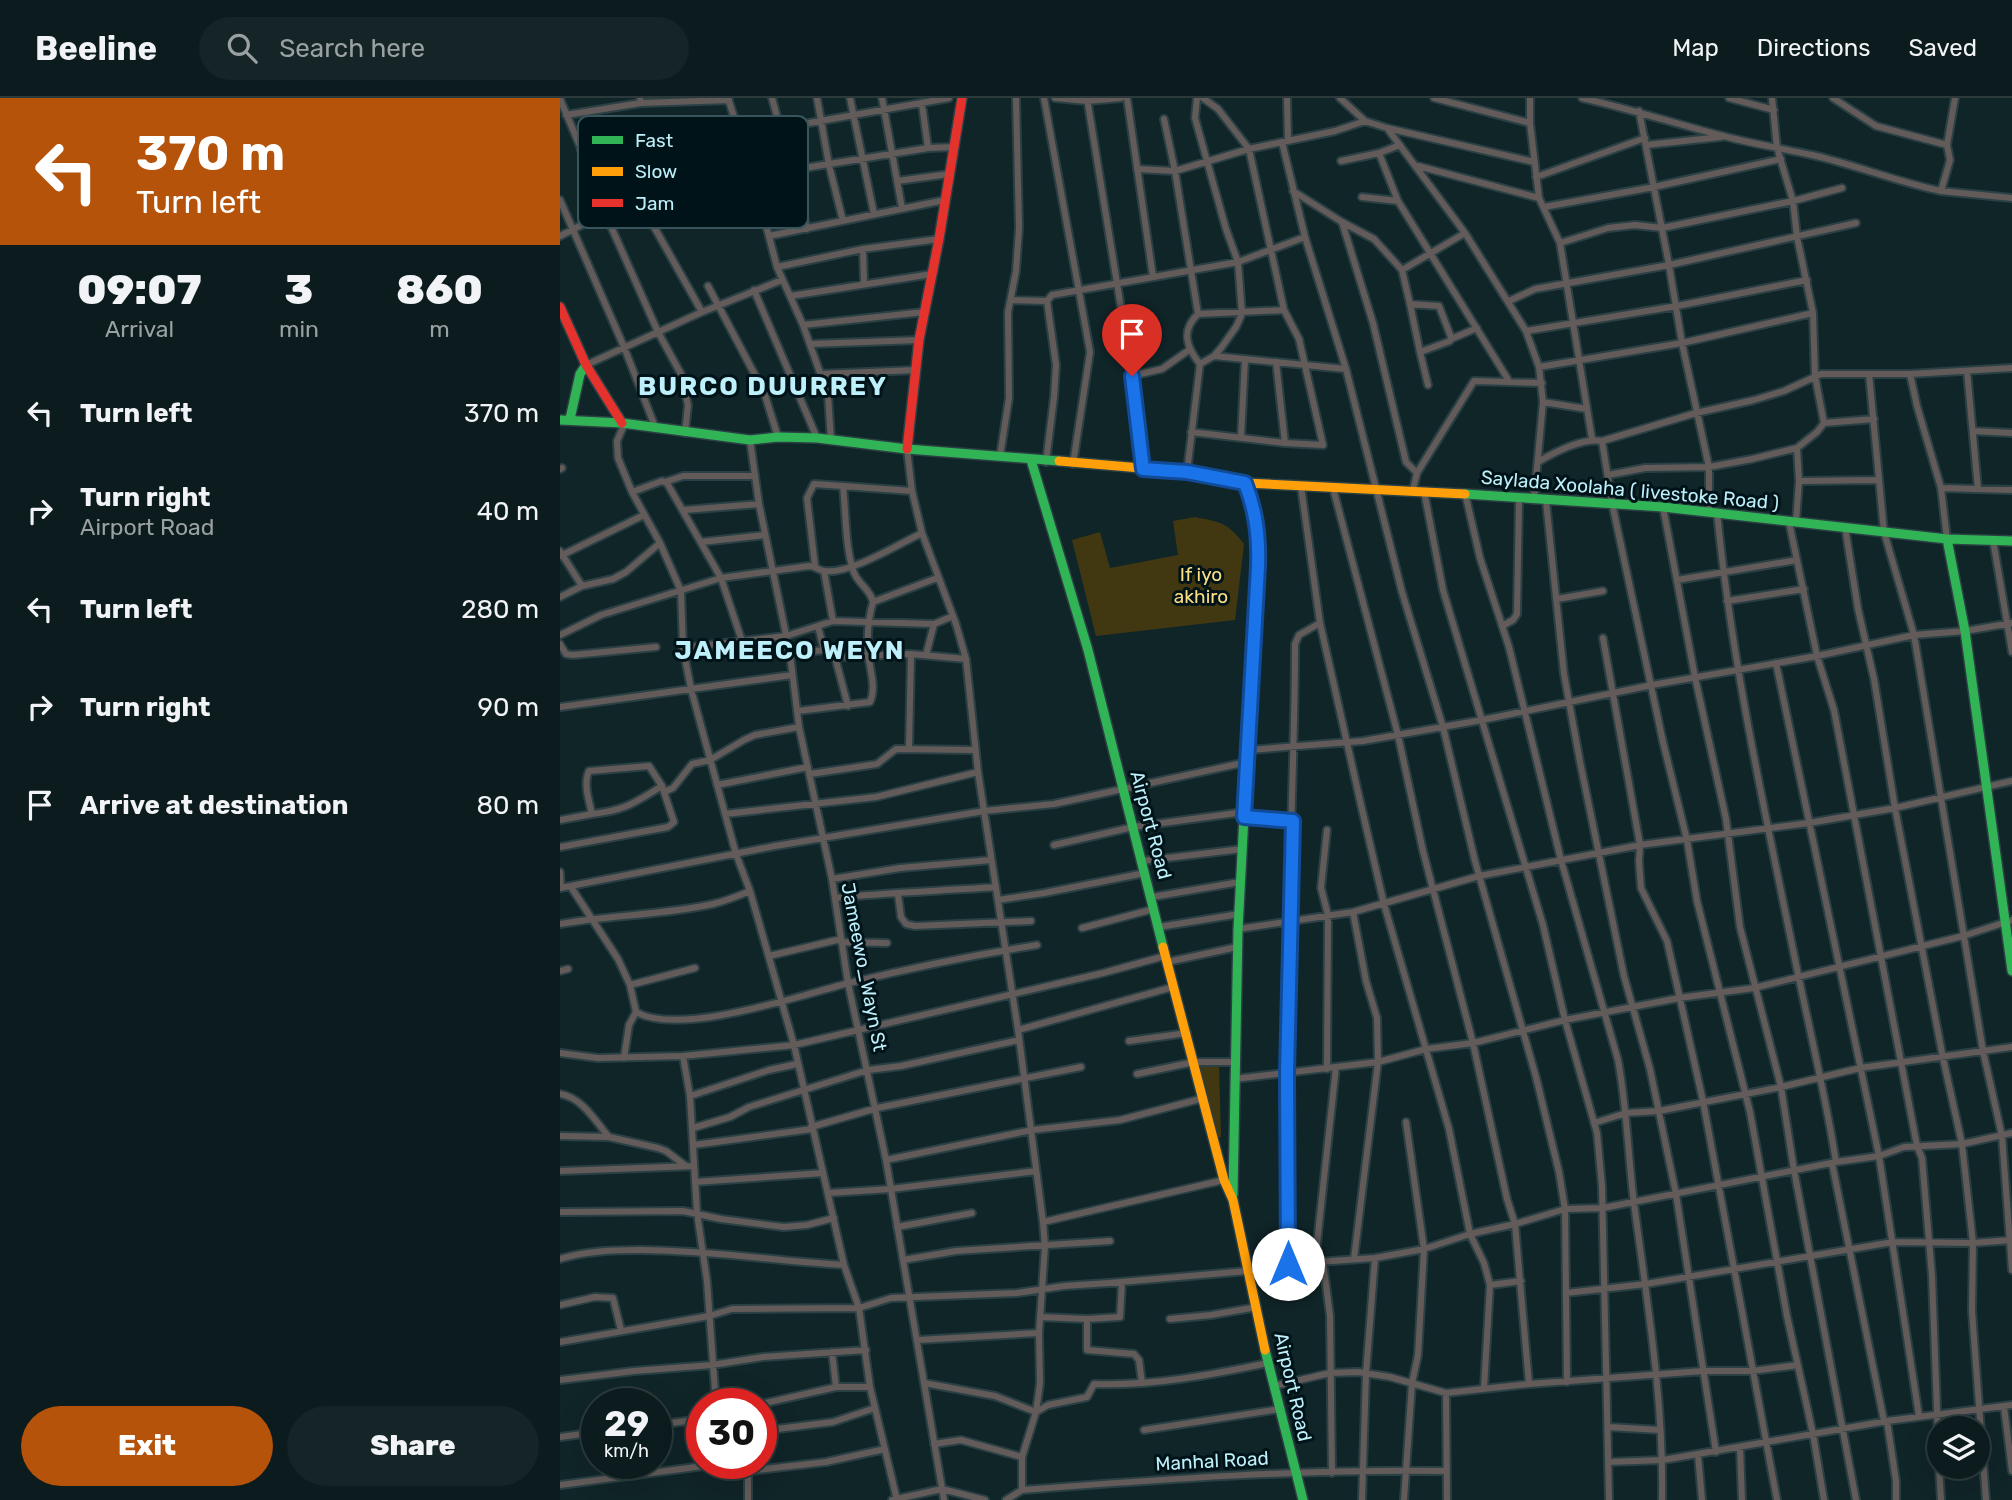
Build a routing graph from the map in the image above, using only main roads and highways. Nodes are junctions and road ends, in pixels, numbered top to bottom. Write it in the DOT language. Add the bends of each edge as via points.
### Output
graph roads {
  1 [pos="962,98"];
  2 [pos="560,307"];
  3 [pos="586,365"];
  4 [pos="565,420"];
  5 [pos="623,424"];
  6 [pos="907,449"];
  7 [pos="1031,460"];
  8 [pos="1245,483"];
  9 [pos="1947,539"];
  10 [pos="2012,541"];
  11 [pos="2008,921"];
  12 [pos="2012,971"];
  13 [pos="1233,1200"];
  14 [pos="1303,1500"];
  1 -- 6 [label="main road" via="919,340"];
  2 -- 3 [label="main road"];
  3 -- 4 [label="main road"];
  3 -- 5 [label="main road"];
  4 -- 5 [label="main road, Saylada Xoolaha ( livestoke Road )"];
  5 -- 6 [label="main road, Saylada Xoolaha ( livestoke Road )" via="750,440 817,438"];
  6 -- 7 [label="main road, Saylada Xoolaha ( livestoke Road )"];
  7 -- 8 [label="main road, Saylada Xoolaha ( livestoke Road )" via="1187,472"];
  7 -- 13 [label="main road, Airport Road" via="1088,650 1173,987"];
  8 -- 9 [label="main road, Saylada Xoolaha ( livestoke Road )" via="1663,507"];
  8 -- 13 [label="main road, Airport Road" via="1259,534 1238,914"];
  9 -- 10 [label="main road, Saylada Xoolaha ( livestoke Road )"];
  9 -- 11 [label="main road"];
  11 -- 12 [label="main road"];
  13 -- 14 [label="main road, Airport Road"];
}
